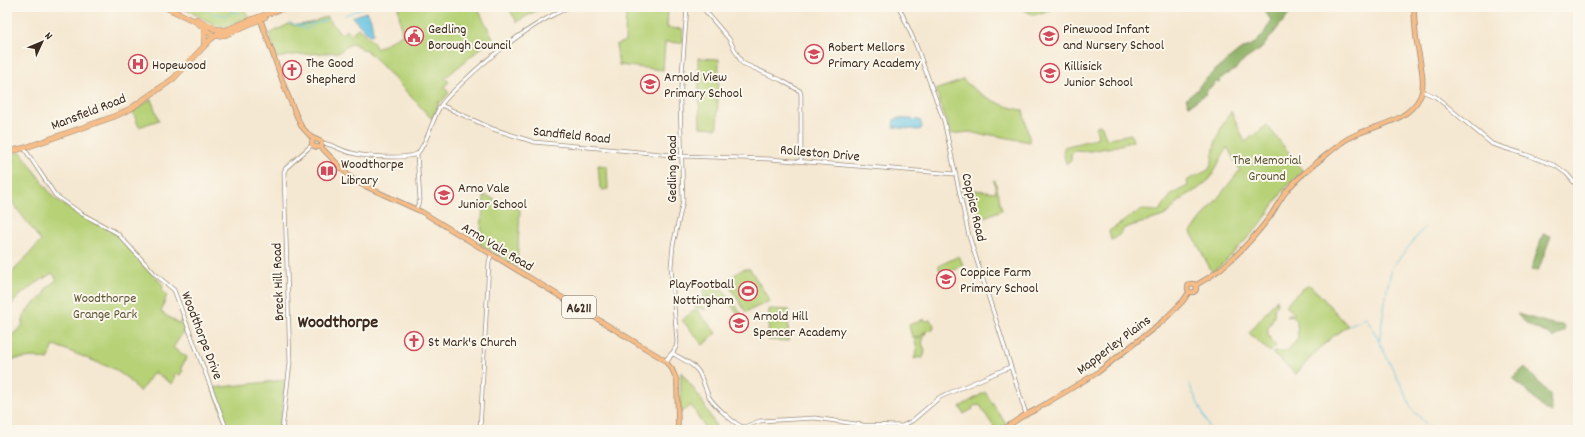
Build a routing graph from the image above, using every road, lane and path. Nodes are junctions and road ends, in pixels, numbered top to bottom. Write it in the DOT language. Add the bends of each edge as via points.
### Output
graph roads {
  1 [pos="165,7"];
  2 [pos="173,7"];
  3 [pos="287,7"];
  4 [pos="569,7"];
  5 [pos="687,7"];
  6 [pos="702,7"];
  7 [pos="899,7"];
  8 [pos="1414,7"];
  9 [pos="261,18"];
  10 [pos="248,25"];
  11 [pos="208,27"];
  12 [pos="226,32"];
  13 [pos="266,35"];
  14 [pos="216,36"];
  15 [pos="204,47"];
  16 [pos="1422,91"];
  17 [pos="441,105"];
  18 [pos="315,139"];
  19 [pos="312,145"];
  20 [pos="322,145"];
  21 [pos="23,147"];
  22 [pos="7,152"];
  23 [pos="417,154"];
  24 [pos="682,156"];
  25 [pos="801,161"];
  26 [pos="955,174"];
  27 [pos="1578,187"];
  28 [pos="416,208"];
  29 [pos="491,255"];
  30 [pos="1196,285"];
  31 [pos="1189,292"];
  32 [pos="672,353"];
  33 [pos="666,362"];
  34 [pos="1010,367"];
  35 [pos="1026,414"];
  36 [pos="227,430"];
  37 [pos="282,430"];
  38 [pos="480,430"];
  39 [pos="678,430"];
  40 [pos="1002,430"];
  1 -- 11 [label="highway"];
  2 -- 11 [label="highway"];
  3 -- 9 [label="highway"];
  4 -- 17 [label="street" via="503,48"];
  5 -- 24 [label="street, Gedling Road" via="680,94"];
  6 -- 25 [label="street" via="729,39 742,63 800,91"];
  7 -- 26 [label="street, Coppice Road" via="944,120"];
  8 -- 16 [label="main road"];
  9 -- 10 [label="highway"];
  9 -- 12 [label="highway"];
  9 -- 13 [label="main road, A6211"];
  10 -- 12 [label="highway"];
  10 -- 13 [label="main road" via="258,25"];
  11 -- 12 [label="highway"];
  11 -- 14 [label="highway"];
  11 -- 15 [label="highway"];
  12 -- 14 [label="highway"];
  13 -- 18 [label="main road, A6211" via="301,126"];
  14 -- 15 [label="highway, Mansfield Road"];
  15 -- 21 [label="highway, Mansfield Road" via="173,79 130,109"];
  16 -- 27 [label="street" via="1436,97 1492,144 1556,166"];
  16 -- 30 [label="main road" via="1418,101 1409,110 1386,124 1347,139 1297,180 1260,229 1234,257 1218,272"];
  17 -- 23 [label="street"];
  17 -- 24 [label="street, Sandfield Road" via="493,129 534,142"];
  18 -- 19 [label="main road"];
  18 -- 20 [label="main road, A6211"];
  19 -- 20 [label="main road" via="316,148"];
  19 -- 37 [label="street, Breck Hill Road" via="284,172 290,363"];
  20 -- 23 [label="street" via="356,154"];
  20 -- 28 [label="main road, Arno Vale Road / A6211" via="358,183"];
  21 -- 22 [label="highway, Mansfield Road"];
  21 -- 36 [label="street, Woodthorpe Drive" via="55,195 119,235 156,275 176,292"];
  23 -- 28 [label="street" via="420,200"];
  24 -- 25 [label="street, Rolleston Drive"];
  24 -- 32 [label="street, Gedling Road" via="684,201 671,262 677,342"];
  25 -- 26 [label="street, Rolleston Drive"];
  26 -- 34 [label="street, Coppice Road" via="969,236"];
  28 -- 29 [label="main road, Arno Vale Road / A6211"];
  29 -- 33 [label="main road, Arno Vale Road / A6211"];
  29 -- 38 [label="street"];
  30 -- 31 [label="main road" via="1195,291"];
  30 -- 31 [label="main road" via="1189,284"];
  31 -- 35 [label="main road, Mapperley Plains" via="1164,320 1102,370"];
  32 -- 33 [label="street, Gedling Road"];
  32 -- 34 [label="street" via="693,366 702,378 713,402 736,424 744,427 760,421 815,418 863,425 902,426 912,421 940,397"];
  33 -- 39 [label="main road, A6211" via="678,381"];
  34 -- 35 [label="street, Coppice Road"];
  35 -- 40 [label="main road, Mapperley Plains"];
}
